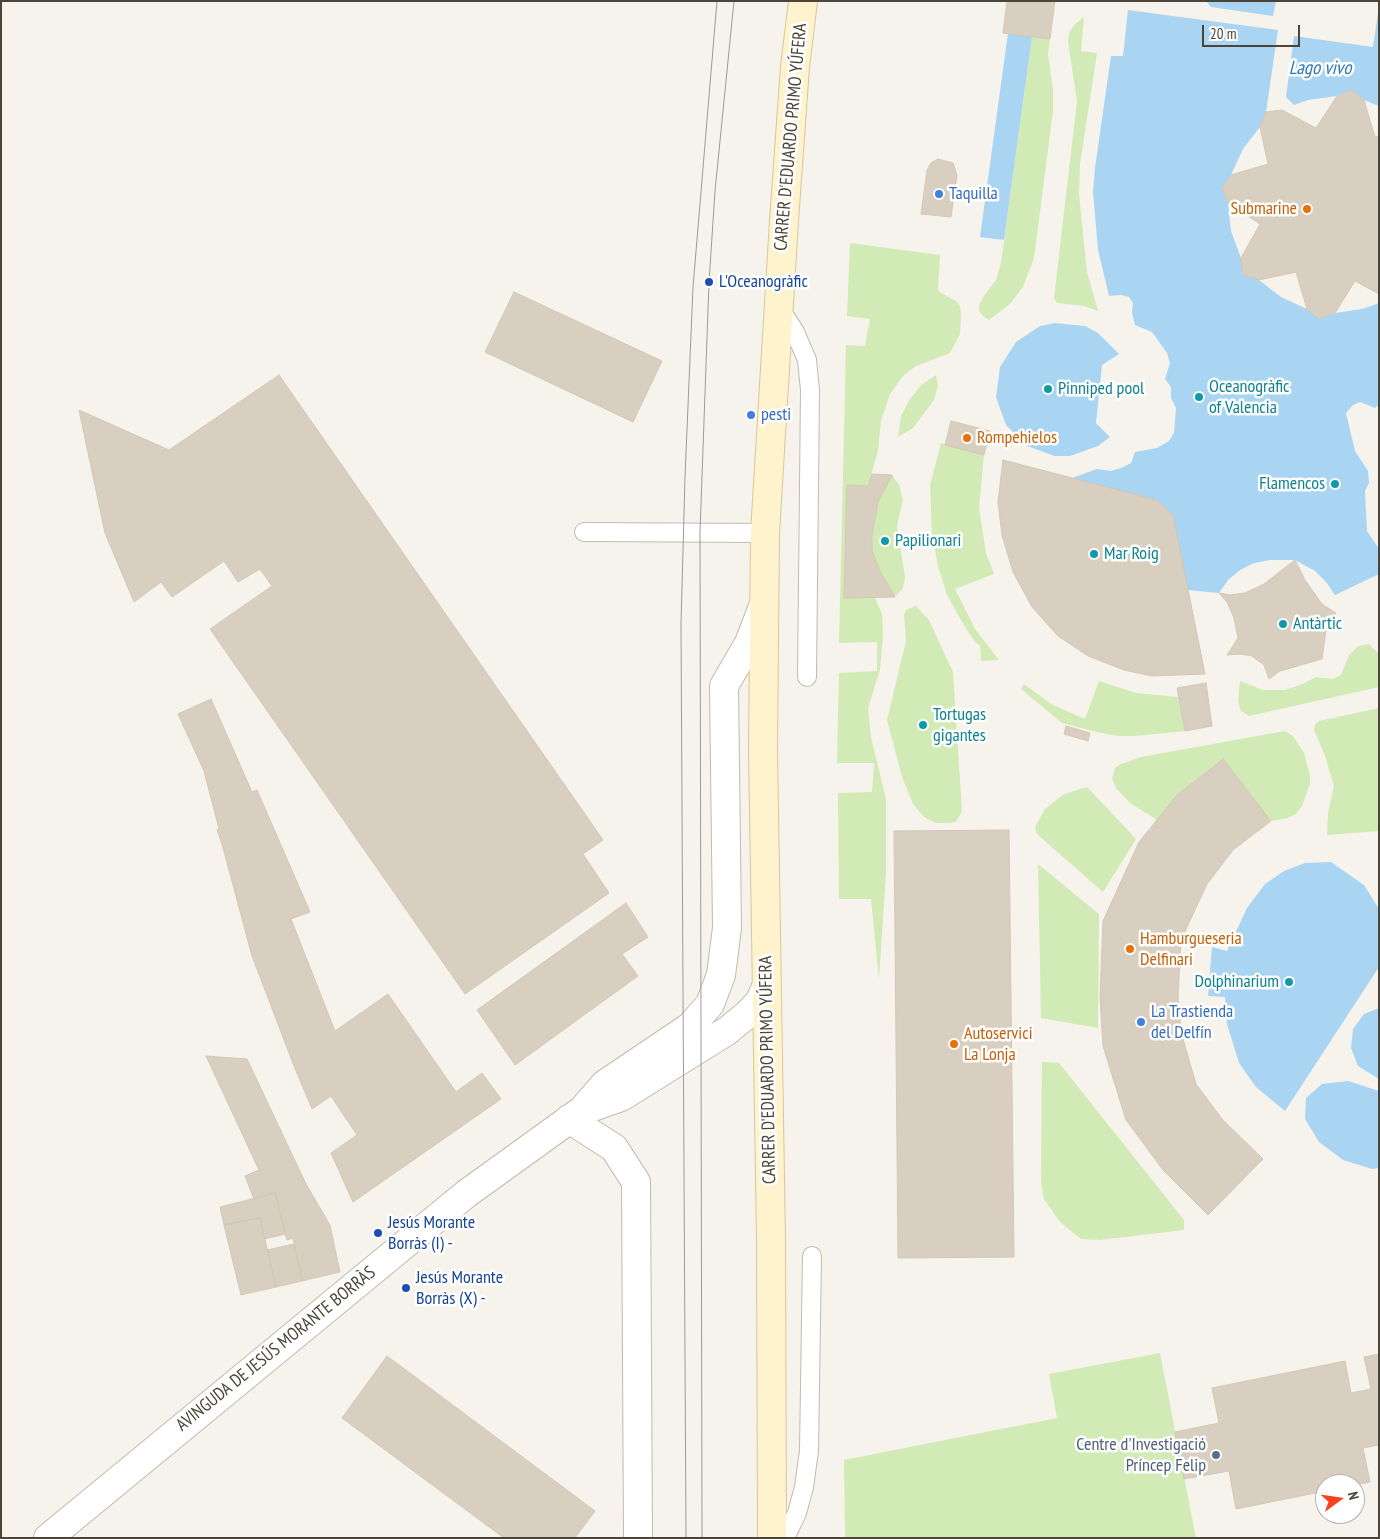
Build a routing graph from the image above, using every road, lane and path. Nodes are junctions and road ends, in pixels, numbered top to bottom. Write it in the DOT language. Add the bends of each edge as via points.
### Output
graph roads {
  1 [pos="803,1"];
  2 [pos="778,305"];
  3 [pos="584,532"];
  4 [pos="765,533"];
  5 [pos="764,603"];
  6 [pos="808,677"];
  7 [pos="766,987"];
  8 [pos="710,1004"];
  9 [pos="575,1115"];
  10 [pos="812,1256"];
  11 [pos="48,1538"];
  12 [pos="638,1538"];
  13 [pos="772,1538"];
  14 [pos="785,1538"];
  1 -- 2 [label="main road, CARRER D'EDUARDO PRIMO YÚFERA" via="795,67"];
  2 -- 4 [label="main road, CARRER D'EDUARDO PRIMO YÚFERA"];
  2 -- 6 [label="lane" via="795,332 806,360 810,390"];
  3 -- 4 [label="lane"];
  4 -- 5 [label="main road, CARRER D'EDUARDO PRIMO YÚFERA"];
  5 -- 7 [label="main road, CARRER D'EDUARDO PRIMO YÚFERA"];
  5 -- 8 [label="street, CARRER D'EDUARDO PRIMO YÚFERA" via="748,643 724,686 727,928 721,975"];
  7 -- 9 [label="street, AVINGUDA DE JESÚS MORANTE BORRÀS" via="760,1001 727,1031 621,1097"];
  7 -- 13 [label="main road, CARRER D'EDUARDO PRIMO YÚFERA"];
  8 -- 9 [label="street, AVINGUDA DE JESÚS MORANTE BORRÀS" via="691,1026 618,1073"];
  9 -- 11 [label="street, AVINGUDA DE JESÚS MORANTE BORRÀS" via="466,1194"];
  9 -- 12 [label="street" via="614,1148 636,1182"];
  10 -- 14 [label="lane" via="809,1451 804,1488"];
}
